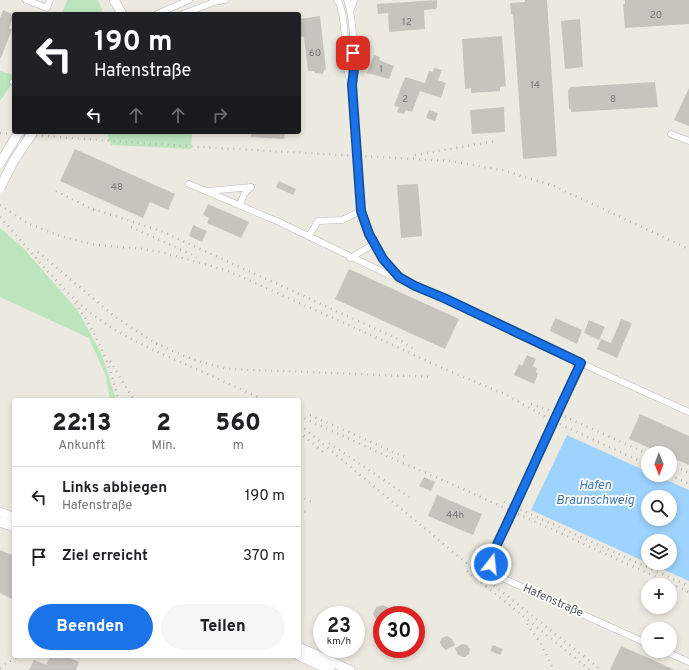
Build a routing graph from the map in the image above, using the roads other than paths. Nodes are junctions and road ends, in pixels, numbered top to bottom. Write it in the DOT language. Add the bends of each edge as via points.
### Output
graph roads {
  1 [pos="26,0"];
  2 [pos="50,0"];
  3 [pos="114,0"];
  4 [pos="189,0"];
  5 [pos="225,0"];
  6 [pos="337,0"];
  7 [pos="347,0"];
  8 [pos="354,0"];
  9 [pos="351,10"];
  10 [pos="46,11"];
  11 [pos="121,12"];
  12 [pos="162,12"];
  13 [pos="188,12"];
  14 [pos="352,85"];
  15 [pos="18,134"];
  16 [pos="32,134"];
  17 [pos="671,134"];
  18 [pos="689,141"];
  19 [pos="0,163"];
  20 [pos="189,184"];
  21 [pos="0,188"];
  22 [pos="208,191"];
  23 [pos="240,206"];
  24 [pos="361,211"];
  25 [pos="309,236"];
  26 [pos="374,244"];
  27 [pos="350,258"];
  28 [pos="399,277"];
  29 [pos="581,363"];
  30 [pos="689,412"];
  31 [pos="0,512"];
  32 [pos="12,517"];
  33 [pos="0,522"];
  34 [pos="12,526"];
  35 [pos="641,641"];
  36 [pos="301,648"];
  37 [pos="301,657"];
  38 [pos="677,657"];
  39 [pos="689,662"];
  40 [pos="330,670"];
  41 [pos="350,670"];
  1 -- 10 [label="street"];
  2 -- 10 [label="street"];
  3 -- 11 [label="main road"];
  4 -- 12 [label="street"];
  5 -- 13 [label="street"];
  6 -- 14 [label="street"];
  7 -- 9 [label="street"];
  8 -- 9 [label="street"];
  9 -- 14 [label="street" via="354,68"];
  14 -- 24 [label="street"];
  15 -- 19 [label="main road, bridge"];
  16 -- 21 [label="main road, bridge"];
  17 -- 18 [label="street"];
  20 -- 22 [label="street"];
  22 -- 23 [label="street"];
  22 -- 23 [label="street" via="250,187 244,194"];
  23 -- 25 [label="street"];
  24 -- 25 [label="street" via="342,220 318,221"];
  24 -- 26 [label="street"];
  25 -- 27 [label="street"];
  26 -- 27 [label="street"];
  26 -- 28 [label="street"];
  27 -- 28 [label="street"];
  28 -- 29 [label="street"];
  29 -- 30 [label="street"];
  29 -- 35 [label="street, Hafenstraße" via="491,557 491,564 500,577"];
  31 -- 32 [label="main road"];
  33 -- 34 [label="main road"];
  36 -- 41 [label="main road"];
  37 -- 40 [label="main road"];
  38 -- 39 [label="street"];
}
